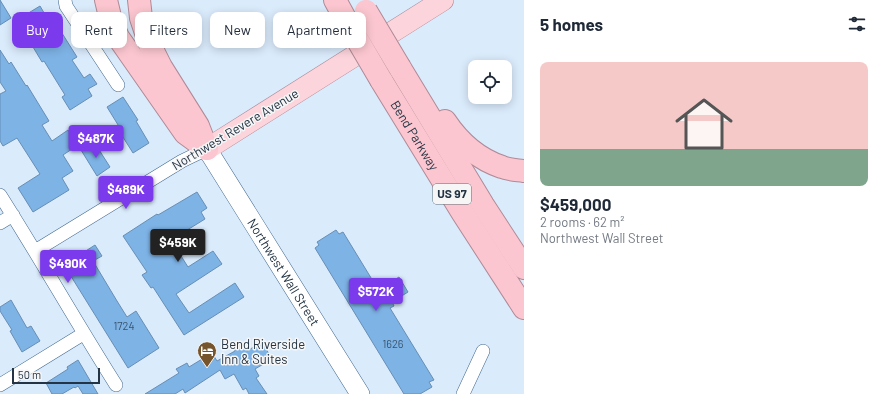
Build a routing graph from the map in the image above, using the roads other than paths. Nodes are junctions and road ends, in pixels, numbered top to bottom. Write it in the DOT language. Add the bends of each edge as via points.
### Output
graph roads {
  1 [pos="65,0"];
  2 [pos="106,0"];
  3 [pos="139,0"];
  4 [pos="328,0"];
  5 [pos="443,0"];
  6 [pos="363,5"];
  7 [pos="341,12"];
  8 [pos="363,48"];
  9 [pos="401,70"];
  10 [pos="118,85"];
  11 [pos="207,150"];
  12 [pos="524,171"];
  13 [pos="0,195"];
  14 [pos="13,215"];
  15 [pos="0,223"];
  16 [pos="35,252"];
  17 [pos="524,268"];
  18 [pos="524,308"];
  19 [pos="83,334"];
  20 [pos="483,351"];
  21 [pos="0,385"];
  22 [pos="116,385"];
  23 [pos="360,394"];
  24 [pos="463,394"];
  1 -- 10 [label="street" via="66,6"];
  2 -- 11 [label="highway" via="118,37 185,133"];
  3 -- 11 [label="highway" via="141,18 150,45 198,126"];
  4 -- 7 [label="highway, Bend Parkway"];
  5 -- 11 [label="main road, Northwest Revere Avenue"];
  6 -- 9 [label="highway, Bend Parkway / US 97, bridge"];
  8 -- 18 [label="highway, Bend Parkway / US 97, bridge"];
  9 -- 12 [label="highway" via="459,139 480,157 503,168"];
  9 -- 17 [label="highway, Bend Parkway / US 97"];
  11 -- 16 [label="street, Northwest Revere Avenue" via="182,161"];
  11 -- 23 [label="main road, Northwest Wall Street"];
  13 -- 14 [label="street"];
  14 -- 15 [label="street"];
  14 -- 16 [label="street"];
  16 -- 19 [label="street"];
  19 -- 21 [label="street"];
  19 -- 22 [label="street"];
  20 -- 24 [label="street"];
}
